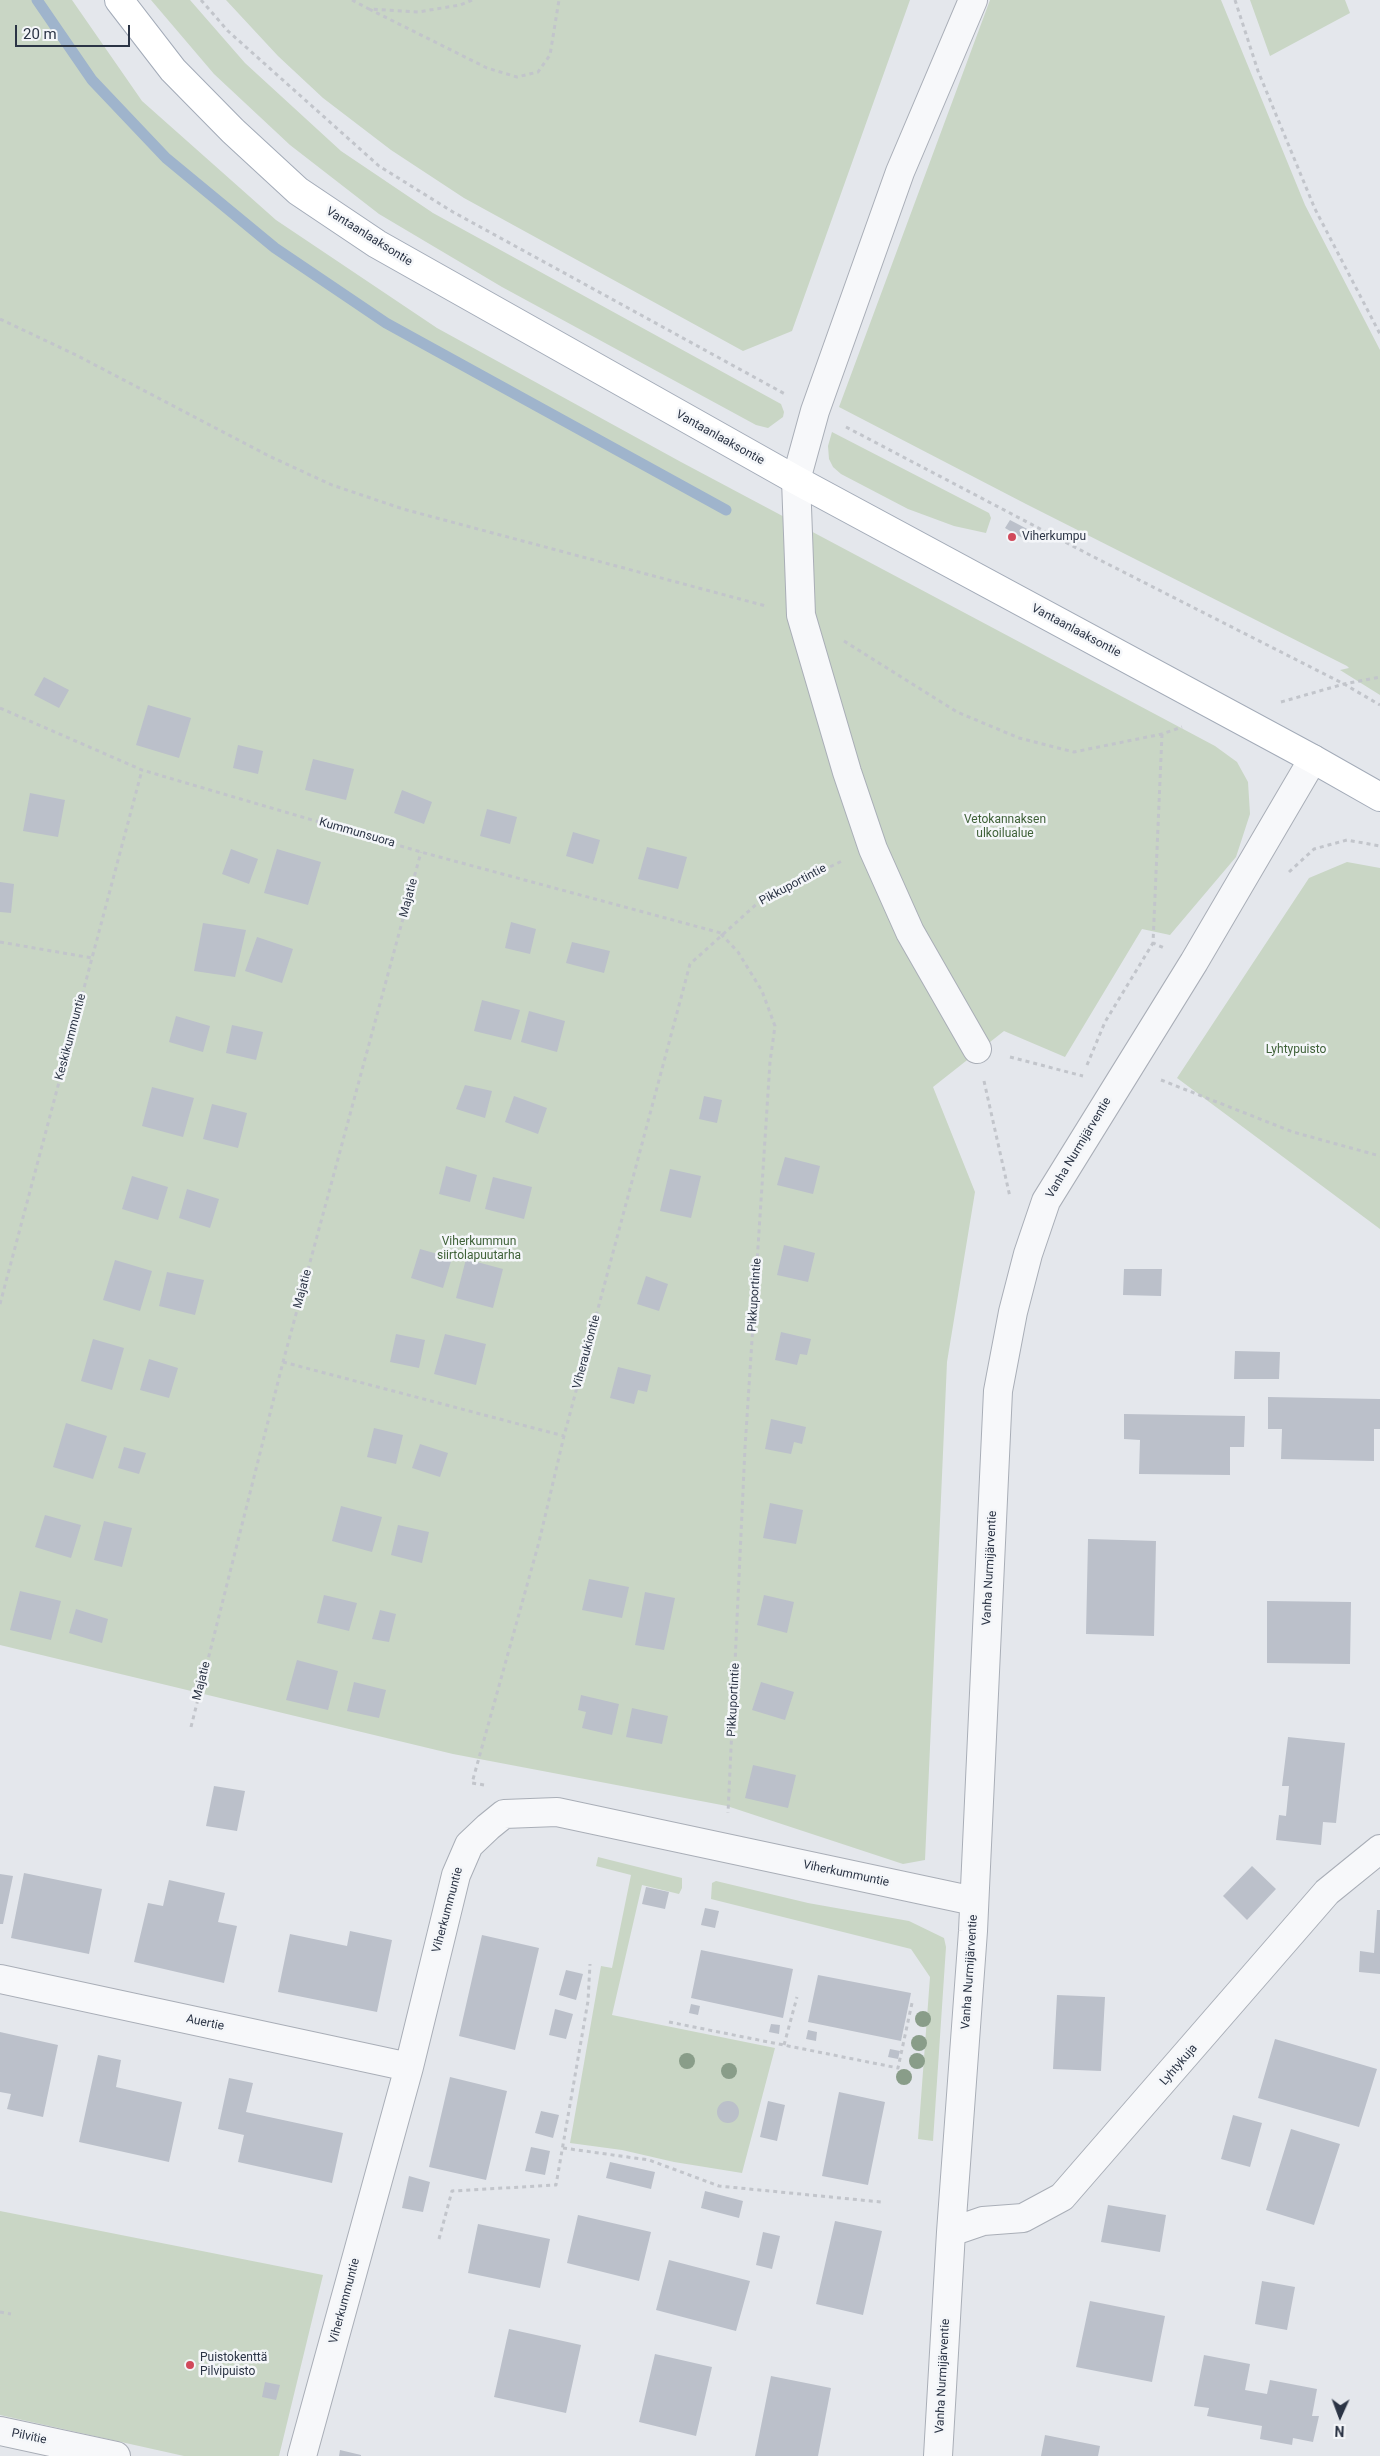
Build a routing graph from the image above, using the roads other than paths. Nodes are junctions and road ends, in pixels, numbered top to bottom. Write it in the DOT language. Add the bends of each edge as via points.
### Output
graph roads {
  1 [pos="119,0"];
  2 [pos="972,0"];
  3 [pos="796,480"];
  4 [pos="1313,759"];
  5 [pos="1380,797"];
  6 [pos="977,1049"];
  7 [pos="1380,1849"];
  8 [pos="974,1901"];
  9 [pos="0,1979"];
  10 [pos="409,2067"];
  11 [pos="951,2232"];
  12 [pos="0,2431"];
  13 [pos="116,2456"];
  14 [pos="302,2456"];
  15 [pos="938,2456"];
  1 -- 3 [label="main road, Vantaanlaaksontie" via="173,70 232,131 298,191 377,244"];
  2 -- 3 [label="street" via="900,172 815,411"];
  3 -- 4 [label="main road, Vantaanlaaksontie"];
  3 -- 6 [label="street" via="801,615 847,772 873,849 910,932"];
  4 -- 5 [label="main road, Vantaanlaaksontie"];
  4 -- 8 [label="street, Vanha Nurmijärventie" via="1194,962 1046,1201 1019,1284 998,1391"];
  7 -- 11 [label="street, Lyhtykuja" via="1327,1892 1062,2197 1023,2218 983,2221"];
  8 -- 10 [label="street, Viherkummuntie" via="557,1812 504,1814 469,1844 456,1875"];
  8 -- 11 [label="street, Vanha Nurmijärventie"];
  9 -- 10 [label="street, Auertie"];
  10 -- 14 [label="street, Viherkummuntie"];
  11 -- 15 [label="street, Vanha Nurmijärventie"];
  12 -- 13 [label="street, Pilvitie"];
}
